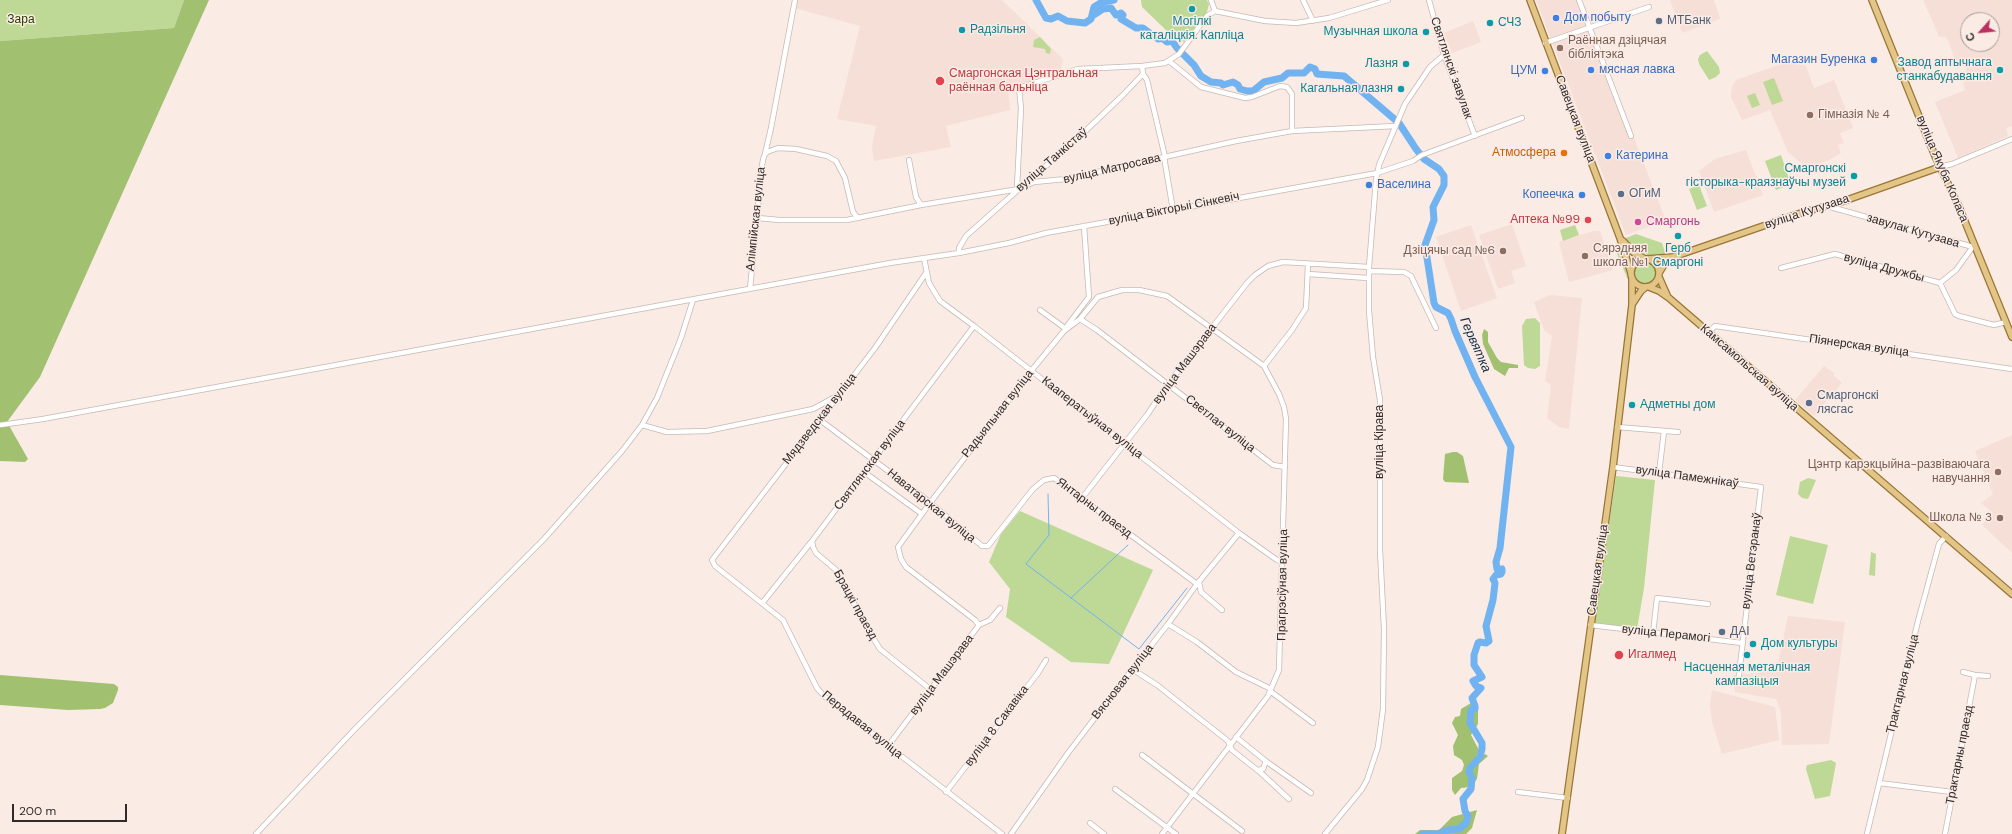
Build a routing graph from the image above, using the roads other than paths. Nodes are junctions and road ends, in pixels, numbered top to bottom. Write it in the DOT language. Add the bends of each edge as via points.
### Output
graph roads {
  1 [pos="795,0"];
  2 [pos="1211,0"];
  3 [pos="1303,0"];
  4 [pos="1388,0"];
  5 [pos="1429,0"];
  6 [pos="1530,0"];
  7 [pos="1579,0"];
  8 [pos="1872,0"];
  9 [pos="1649,6"];
  10 [pos="1216,11"];
  11 [pos="1313,21"];
  12 [pos="1590,27"];
  13 [pos="1545,43"];
  14 [pos="1444,55"];
  15 [pos="1169,61"];
  16 [pos="1142,66"];
  17 [pos="1143,74"];
  18 [pos="1522,118"];
  19 [pos="1396,126"];
  20 [pos="1292,131"];
  21 [pos="1475,136"];
  22 [pos="1631,136"];
  23 [pos="2012,139"];
  24 [pos="767,152"];
  25 [pos="1164,157"];
  26 [pos="909,160"];
  27 [pos="1940,167"];
  28 [pos="1377,173"];
  29 [pos="1019,189"];
  30 [pos="920,205"];
  31 [pos="1827,206"];
  32 [pos="1172,210"];
  33 [pos="758,218"];
  34 [pos="858,218"];
  35 [pos="1084,226"];
  36 [pos="1620,238"];
  37 [pos="1973,247"];
  38 [pos="959,253"];
  39 [pos="1673,257"];
  40 [pos="924,258"];
  41 [pos="1646,259"];
  42 [pos="1308,264"];
  43 [pos="1782,268"];
  44 [pos="1369,269"];
  45 [pos="926,273"];
  46 [pos="1308,274"];
  47 [pos="1659,275"];
  48 [pos="1631,276"];
  49 [pos="1368,278"];
  50 [pos="1940,283"];
  51 [pos="1648,287"];
  52 [pos="750,289"];
  53 [pos="1102,294"];
  54 [pos="1088,297"];
  55 [pos="1669,298"];
  56 [pos="693,300"];
  57 [pos="1632,305"];
  58 [pos="1080,309"];
  59 [pos="1040,310"];
  60 [pos="1080,318"];
  61 [pos="2006,322"];
  62 [pos="974,326"];
  63 [pos="1212,328"];
  64 [pos="1436,328"];
  65 [pos="1065,329"];
  66 [pos="1708,333"];
  67 [pos="2012,337"];
  68 [pos="1264,366"];
  69 [pos="2012,368"];
  70 [pos="1031,371"];
  71 [pos="1168,384"];
  72 [pos="838,396"];
  73 [pos="820,420"];
  74 [pos="0,425"];
  75 [pos="642,425"];
  76 [pos="1617,427"];
  77 [pos="1664,431"];
  78 [pos="1678,432"];
  79 [pos="1125,444"];
  80 [pos="873,461"];
  81 [pos="1285,467"];
  82 [pos="1613,467"];
  83 [pos="864,472"];
  84 [pos="1659,473"];
  85 [pos="1761,487"];
  86 [pos="1082,498"];
  87 [pos="930,503"];
  88 [pos="922,514"];
  89 [pos="1239,533"];
  90 [pos="1946,536"];
  91 [pos="812,540"];
  92 [pos="985,547"];
  93 [pos="816,552"];
  94 [pos="803,553"];
  95 [pos="712,562"];
  96 [pos="1283,562"];
  97 [pos="1198,583"];
  98 [pos="2012,594"];
  99 [pos="763,602"];
  100 [pos="1708,604"];
  101 [pos="1000,608"];
  102 [pos="1222,610"];
  103 [pos="1168,624"];
  104 [pos="979,625"];
  105 [pos="1590,625"];
  106 [pos="1653,633"];
  107 [pos="1742,643"];
  108 [pos="1046,660"];
  109 [pos="1132,669"];
  110 [pos="1963,672"];
  111 [pos="1975,675"];
  112 [pos="1988,676"];
  113 [pos="1738,683"];
  114 [pos="930,689"];
  115 [pos="1271,690"];
  116 [pos="1313,723"];
  117 [pos="1236,737"];
  118 [pos="1230,745"];
  119 [pos="888,746"];
  120 [pos="1142,755"];
  121 [pos="1266,761"];
  122 [pos="1258,770"];
  123 [pos="1879,783"];
  124 [pos="1115,788"];
  125 [pos="946,792"];
  126 [pos="1518,792"];
  127 [pos="1952,792"];
  128 [pos="1193,793"];
  129 [pos="1311,793"];
  130 [pos="1568,798"];
  131 [pos="1289,799"];
  132 [pos="1090,823"];
  133 [pos="1167,827"];
  134 [pos="1242,831"];
  135 [pos="256,834"];
  136 [pos="1002,834"];
  137 [pos="1011,834"];
  138 [pos="1104,834"];
  139 [pos="1162,834"];
  140 [pos="1176,834"];
  141 [pos="1325,834"];
  142 [pos="1562,834"];
  143 [pos="1867,834"];
  144 [pos="1945,834"];
  1 -- 24 [label="street, Алімпійская вуліца"];
  2 -- 10 [label="street"];
  3 -- 11 [label="street"];
  4 -- 11 [label="street"];
  5 -- 14 [label="street, Святлянскі завулак"];
  6 -- 13 [label="main road, Савецкая вуліца"];
  7 -- 12 [label="street"];
  8 -- 27 [label="main road, вуліца Якуба Коласа"];
  9 -- 12 [label="street"];
  10 -- 11 [label="street" via="1283,23"];
  10 -- 15 [label="street" via="1207,16 1187,45"];
  12 -- 13 [label="street"];
  12 -- 22 [label="street"];
  13 -- 36 [label="main road, Савецкая вуліца"];
  14 -- 19 [label="street, вуліца Кірава" via="1430,67 1405,104"];
  14 -- 21 [label="street, Святлянскі завулак"];
  15 -- 16 [label="street"];
  15 -- 20 [label="street" via="1201,87 1245,98 1280,86 1287,87 1292,94"];
  16 -- 17 [label="street"];
  16 -- 29 [label="street" via="1078,69 1019,88"];
  17 -- 25 [label="street" via="1147,80"];
  17 -- 29 [label="street, вуліца Танкістаў" via="1078,138"];
  18 -- 21 [label="street"];
  19 -- 20 [label="street, вуліца Матросава"];
  19 -- 28 [label="street, вуліца Кірава"];
  20 -- 25 [label="street, вуліца Матросава"];
  21 -- 28 [label="street, вуліца Вікторыі Сінкевіч"];
  23 -- 27 [label="street"];
  24 -- 33 [label="street, Алімпійская вуліца" via="762,165"];
  24 -- 34 [label="street" via="778,148 796,149 827,156 836,161 845,178 853,212"];
  25 -- 29 [label="street, вуліца Матросава" via="1066,179 1034,182"];
  25 -- 32 [label="street"];
  26 -- 30 [label="street"];
  27 -- 31 [label="main road, вуліца Кутузава"];
  27 -- 37 [label="main road, вуліца Якуба Коласа"];
  28 -- 32 [label="street, вуліца Вікторыі Сінкевіч"];
  28 -- 44 [label="street, вуліца Кірава"];
  29 -- 30 [label="street, вуліца Матросава"];
  29 -- 38 [label="street, вуліца Танкістаў" via="966,236"];
  30 -- 34 [label="street, вуліца Матросава"];
  31 -- 37 [label="street, завулак Кутузава"];
  31 -- 39 [label="main road, вуліца Кутузава"];
  32 -- 35 [label="street, вуліца Вікторыі Сінкевіч"];
  33 -- 34 [label="street, вуліца Матросава" via="803,221"];
  33 -- 52 [label="street, Алімпійская вуліца"];
  35 -- 38 [label="street, вуліца Вікторыі Сінкевіч"];
  35 -- 54 [label="street"];
  36 -- 41 [label="main road, Савецкая вуліца" via="1634,253"];
  36 -- 48 [label="main road, Савецкая вуліца"];
  37 -- 50 [label="street, вуліца Дружбы" via="1956,270"];
  37 -- 61 [label="main road, вуліца Якуба Коласа"];
  38 -- 40 [label="street, вуліца Вікторыі Сінкевіч"];
  39 -- 41 [label="main road, вуліца Кутузава"];
  39 -- 47 [label="main road" via="1665,263"];
  40 -- 45 [label="street, Кааператыўная вуліца"];
  40 -- 52 [label="street, вуліца Вікторыі Сінкевіч"];
  41 -- 47 [label="main road" via="1655,263"];
  41 -- 48 [label="main road" via="1637,262"];
  42 -- 44 [label="street, вуліца Машэрава" via="1314,262"];
  42 -- 46 [label="street"];
  42 -- 63 [label="street, вуліца Машэрава" via="1283,262 1264,269 1247,283"];
  43 -- 50 [label="street, вуліца Дружбы" via="1835,254"];
  44 -- 49 [label="street, вуліца Кірава"];
  44 -- 64 [label="street, вуліца Машэрава" via="1404,272 1411,276"];
  45 -- 62 [label="street, Кааператыўная вуліца" via="936,298"];
  45 -- 72 [label="street, Мядзведская вуліца" via="875,348"];
  46 -- 49 [label="street"];
  46 -- 68 [label="street" via="1307,304 1302,316"];
  47 -- 51 [label="main road" via="1655,283"];
  47 -- 55 [label="main road, Камсамольская вуліца"];
  48 -- 51 [label="main road" via="1638,286"];
  48 -- 57 [label="main road, Савецкая вуліца"];
  49 -- 141 [label="street, вуліца Кірава" via="1370,325 1380,400 1383,709 1378,747 1362,789"];
  50 -- 61 [label="street" via="1955,314 1994,325"];
  51 -- 55 [label="main road, Камсамольская вуліца"];
  51 -- 57 [label="main road, Савецкая вуліца" via="1636,296"];
  52 -- 56 [label="street, вуліца Вікторыі Сінкевіч"];
  53 -- 54 [label="street"];
  53 -- 60 [label="street, Радыяльная вуліца"];
  53 -- 63 [label="street" via="1122,290 1161,294"];
  54 -- 58 [label="street"];
  55 -- 66 [label="main road, Камсамольская вуліца"];
  56 -- 74 [label="street, вуліца Вікторыі Сінкевіч"];
  56 -- 75 [label="street" via="658,398"];
  57 -- 76 [label="main road, Савецкая вуліца"];
  58 -- 60 [label="street"];
  58 -- 65 [label="street"];
  59 -- 65 [label="street"];
  60 -- 65 [label="street, Радыяльная вуліца"];
  60 -- 71 [label="street, Светлая вуліца"];
  61 -- 67 [label="main road, вуліца Якуба Коласа"];
  62 -- 70 [label="street, Кааператыўная вуліца"];
  62 -- 80 [label="street, Святлянская вуліца"];
  63 -- 68 [label="street, Прагрэсіўная вуліца"];
  63 -- 71 [label="street, вуліца Машэрава"];
  65 -- 70 [label="street, Радыяльная вуліца"];
  66 -- 69 [label="street, Піянерская вуліца" via="1715,326"];
  66 -- 90 [label="main road, Камсамольская вуліца"];
  68 -- 81 [label="street, Прагрэсіўная вуліца" via="1280,394 1284,407"];
  70 -- 79 [label="street, Кааператыўная вуліца"];
  70 -- 87 [label="street, Радыяльная вуліца"];
  71 -- 79 [label="street, вуліца Машэрава"];
  71 -- 81 [label="street, Светлая вуліца" via="1274,465"];
  72 -- 73 [label="street, Мядзведская вуліца"];
  72 -- 75 [label="street" via="813,409 706,431 667,432"];
  73 -- 80 [label="street, Наватарская вуліца"];
  73 -- 95 [label="street, Мядзведская вуліца" via="713,557"];
  75 -- 135 [label="street" via="544,539 354,730"];
  76 -- 77 [label="street"];
  76 -- 82 [label="main road, Савецкая вуліца"];
  77 -- 78 [label="street"];
  77 -- 84 [label="street"];
  79 -- 86 [label="street, вуліца Машэрава"];
  79 -- 89 [label="street, Кааператыўная вуліца"];
  80 -- 83 [label="street, Святлянская вуліца"];
  80 -- 87 [label="street, Наватарская вуліца"];
  81 -- 96 [label="street, Прагрэсіўная вуліца"];
  82 -- 84 [label="street, вуліца Памежнікаў"];
  82 -- 105 [label="main road, Савецкая вуліца"];
  83 -- 88 [label="street"];
  83 -- 91 [label="street, Святлянская вуліца"];
  84 -- 85 [label="street, вуліца Памежнікаў"];
  85 -- 107 [label="street, вуліца Ветэранаў"];
  86 -- 92 [label="street, Янтарны праезд" via="1054,478 1048,478 1026,497"];
  86 -- 97 [label="street, Янтарны праезд"];
  87 -- 88 [label="street, Радыяльная вуліца"];
  87 -- 92 [label="street, Наватарская вуліца" via="975,542"];
  88 -- 104 [label="street, Радыяльная вуліца" via="899,545 901,559 906,567"];
  89 -- 96 [label="street, Кааператыўная вуліца" via="1276,560"];
  89 -- 97 [label="street, Вясновая вуліца"];
  90 -- 98 [label="main road, Камсамольская вуліца"];
  90 -- 123 [label="street, Трактарная вуліца" via="1939,544"];
  91 -- 93 [label="street, Брацкі праезд"];
  91 -- 94 [label="street, Святлянская вуліца"];
  93 -- 94 [label="street"];
  93 -- 114 [label="street, Брацкі праезд" via="836,570 880,650"];
  94 -- 99 [label="street, Святлянская вуліца"];
  95 -- 99 [label="street, Перадавая вуліца"];
  96 -- 115 [label="street, Прагрэсіўная вуліца" via="1281,660"];
  97 -- 102 [label="street" via="1202,592"];
  97 -- 103 [label="street, Вясновая вуліца"];
  99 -- 119 [label="street, Перадавая вуліца" via="783,620 821,693"];
  100 -- 106 [label="street" via="1657,598"];
  101 -- 104 [label="street, вуліца Машэрава" via="990,620"];
  103 -- 109 [label="street, Вясновая вуліца"];
  103 -- 115 [label="street" via="1197,642 1236,672"];
  104 -- 114 [label="street, вуліца Машэрава"];
  105 -- 106 [label="street, вуліца Перамогі"];
  105 -- 130 [label="main road, Савецкая вуліца"];
  106 -- 107 [label="street, вуліца Перамогі"];
  107 -- 113 [label="street, вуліца Ветэранаў"];
  108 -- 125 [label="street, вуліца 8 Сакавіка"];
  109 -- 118 [label="street" via="1201,719 1228,740"];
  109 -- 137 [label="street, Вясновая вуліца"];
  110 -- 111 [label="street"];
  111 -- 112 [label="street"];
  111 -- 127 [label="street, Трактарны праезд"];
  114 -- 119 [label="street, вуліца Машэрава"];
  115 -- 116 [label="street"];
  115 -- 117 [label="street, Прагрэсіўная вуліца"];
  117 -- 118 [label="street, Прагрэсіўная вуліца"];
  117 -- 121 [label="street"];
  118 -- 122 [label="street" via="1232,750"];
  118 -- 128 [label="street, Прагрэсіўная вуліца"];
  119 -- 125 [label="street, Перадавая вуліца"];
  120 -- 128 [label="street"];
  121 -- 122 [label="street" via="1263,769"];
  121 -- 129 [label="street"];
  122 -- 131 [label="street"];
  123 -- 127 [label="street"];
  123 -- 143 [label="street, Трактарная вуліца"];
  124 -- 133 [label="street"];
  125 -- 136 [label="street, Перадавая вуліца"];
  126 -- 130 [label="street"];
  127 -- 144 [label="street, Трактарны праезд"];
  128 -- 133 [label="street, Прагрэсіўная вуліца"];
  128 -- 134 [label="street"];
  130 -- 142 [label="main road, Савецкая вуліца"];
  132 -- 138 [label="street"];
  133 -- 139 [label="street, Прагрэсіўная вуліца"];
  133 -- 140 [label="street"];
}
